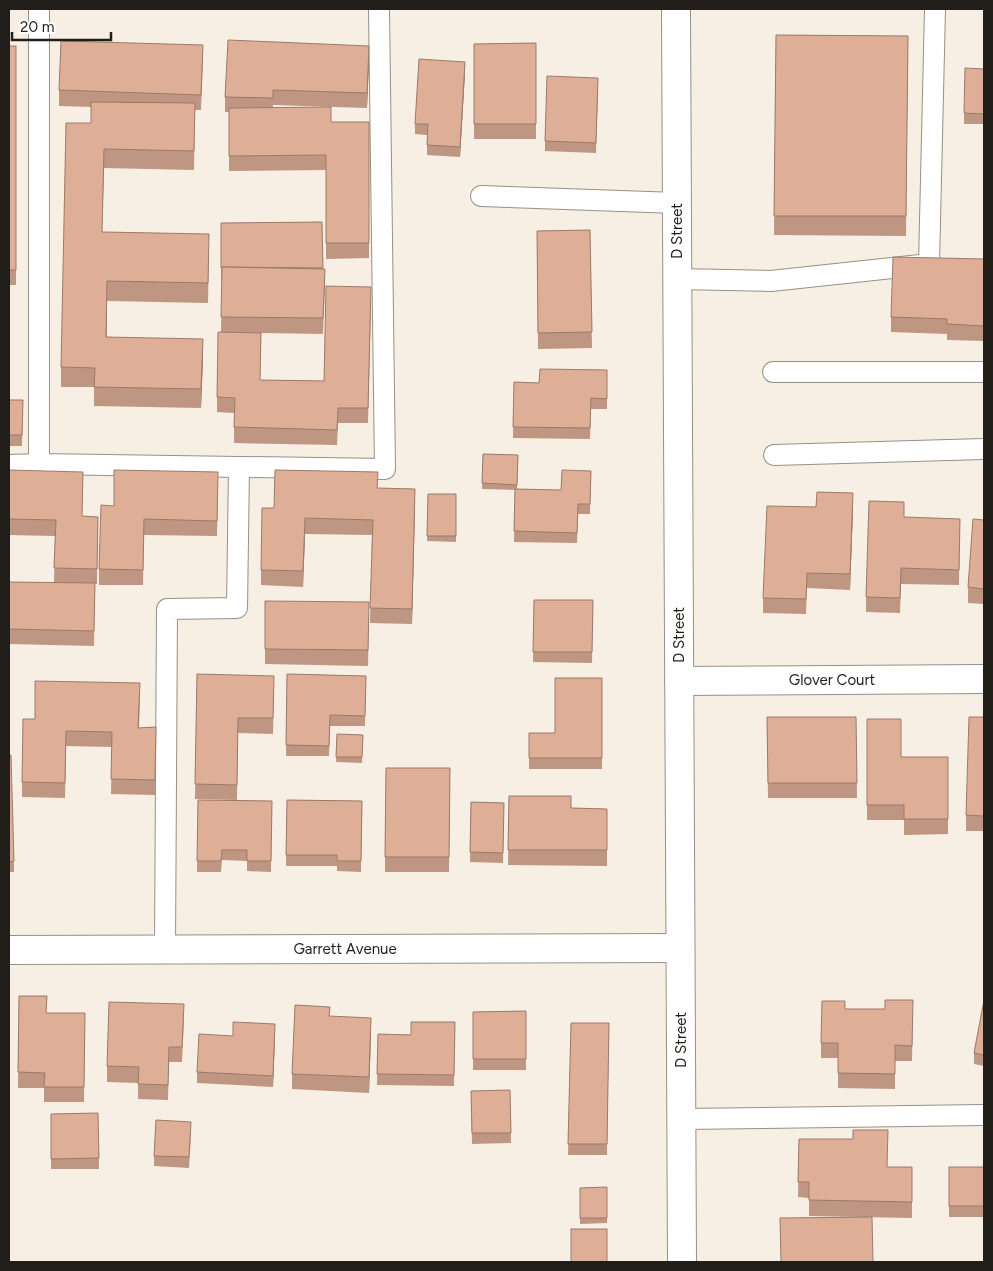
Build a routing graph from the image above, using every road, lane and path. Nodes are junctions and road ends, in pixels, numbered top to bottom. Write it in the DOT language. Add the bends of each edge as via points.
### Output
graph roads {
  1 [pos="38,9"];
  2 [pos="378,9"];
  3 [pos="676,9"];
  4 [pos="935,9"];
  5 [pos="481,196"];
  6 [pos="677,203"];
  7 [pos="677,278"];
  8 [pos="773,372"];
  9 [pos="984,372"];
  10 [pos="984,449"];
  11 [pos="774,454"];
  12 [pos="39,464"];
  13 [pos="9,466"];
  14 [pos="239,467"];
  15 [pos="984,679"];
  16 [pos="679,681"];
  17 [pos="680,948"];
  18 [pos="165,949"];
  19 [pos="9,950"];
  20 [pos="984,1115"];
  21 [pos="681,1119"];
  22 [pos="682,1262"];
  1 -- 12 [label="lane"];
  2 -- 14 [label="lane" via="384,468"];
  3 -- 6 [label="street, D Street"];
  4 -- 7 [label="lane" via="938,265 771,281"];
  5 -- 6 [label="lane"];
  6 -- 7 [label="street, D Street"];
  7 -- 16 [label="street, D Street"];
  8 -- 9 [label="lane"];
  10 -- 11 [label="lane"];
  12 -- 13 [label="lane"];
  12 -- 14 [label="lane"];
  14 -- 18 [label="lane" via="236,608 168,609"];
  15 -- 16 [label="street, Glover Court"];
  16 -- 17 [label="street, D Street"];
  17 -- 18 [label="street, Garrett Avenue"];
  17 -- 21 [label="street, D Street"];
  18 -- 19 [label="street, Garrett Avenue"];
  20 -- 21 [label="lane"];
  21 -- 22 [label="street, D Street"];
}
